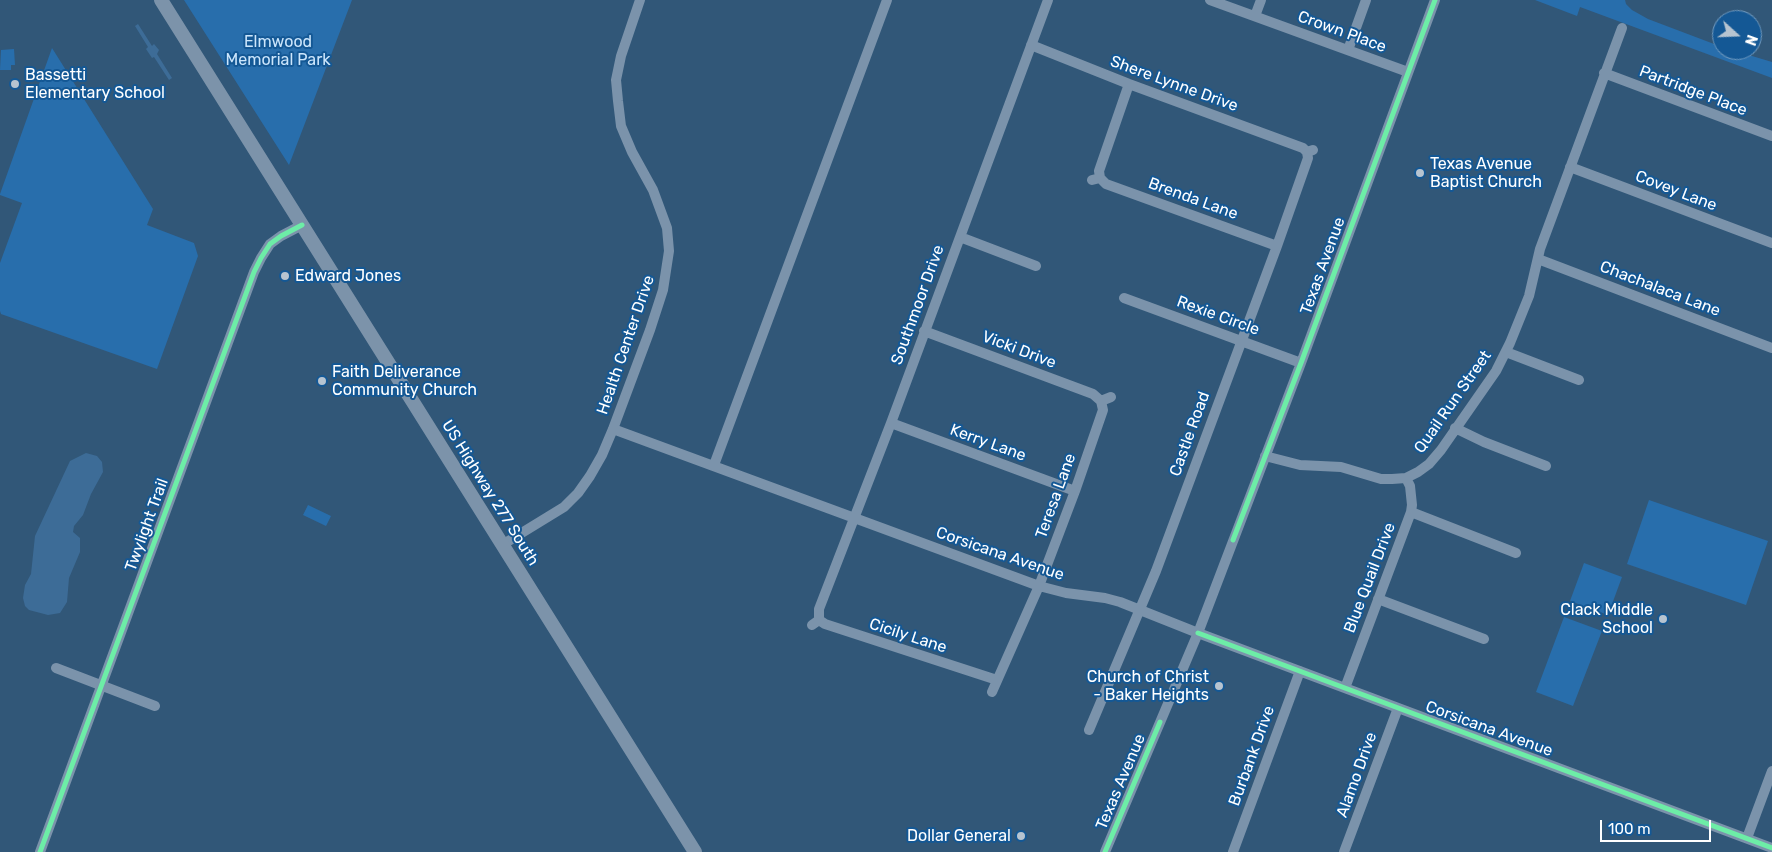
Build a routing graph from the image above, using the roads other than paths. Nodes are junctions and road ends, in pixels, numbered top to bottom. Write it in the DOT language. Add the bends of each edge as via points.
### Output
graph roads {
  1 [pos="161,0"];
  2 [pos="640,0"];
  3 [pos="886,0"];
  4 [pos="1048,0"];
  5 [pos="1210,0"];
  6 [pos="1261,0"];
  7 [pos="1366,0"];
  8 [pos="1435,0"];
  9 [pos="1255,16"];
  10 [pos="1622,28"];
  11 [pos="1031,45"];
  12 [pos="1348,50"];
  13 [pos="1408,72"];
  14 [pos="1604,73"];
  15 [pos="1129,84"];
  16 [pos="1772,136"];
  17 [pos="1310,151"];
  18 [pos="1570,166"];
  19 [pos="302,225"];
  20 [pos="960,237"];
  21 [pos="1772,243"];
  22 [pos="1277,246"];
  23 [pos="1538,259"];
  24 [pos="1036,266"];
  25 [pos="1124,298"];
  26 [pos="924,330"];
  27 [pos="1241,341"];
  28 [pos="1772,348"];
  29 [pos="1506,352"];
  30 [pos="1301,363"];
  31 [pos="1579,380"];
  32 [pos="1106,399"];
  33 [pos="891,423"];
  34 [pos="1455,428"];
  35 [pos="613,429"];
  36 [pos="1265,456"];
  37 [pos="714,465"];
  38 [pos="1546,466"];
  39 [pos="1406,478"];
  40 [pos="1075,491"];
  41 [pos="1411,512"];
  42 [pos="855,517"];
  43 [pos="502,545"];
  44 [pos="1516,553"];
  45 [pos="1039,586"];
  46 [pos="1378,598"];
  47 [pos="1140,609"];
  48 [pos="816,623"];
  49 [pos="1198,633"];
  50 [pos="1484,640"];
  51 [pos="56,668"];
  52 [pos="1300,671"];
  53 [pos="996,680"];
  54 [pos="101,686"];
  55 [pos="1345,688"];
  56 [pos="992,692"];
  57 [pos="155,706"];
  58 [pos="1398,708"];
  59 [pos="1089,730"];
  60 [pos="1772,771"];
  61 [pos="1746,838"];
  62 [pos="1772,848"];
  63 [pos="40,852"];
  64 [pos="695,852"];
  65 [pos="1105,852"];
  66 [pos="1233,852"];
  67 [pos="1344,852"];
  1 -- 19 [label="highway, US Highway 277 South"];
  2 -- 35 [label="street, Health Center Drive" via="621,56 616,80 618,101 621,126 630,149 661,208 669,251 663,290"];
  3 -- 37 [label="street"];
  4 -- 11 [label="street, Southmoor Drive"];
  5 -- 9 [label="street, Crown Place"];
  6 -- 9 [label="street"];
  7 -- 12 [label="street"];
  8 -- 13 [label="street, Texas Avenue"];
  9 -- 12 [label="street, Crown Place"];
  10 -- 14 [label="street, Quail Run Street"];
  11 -- 15 [label="street, Shere Lynne Drive"];
  11 -- 20 [label="street, Southmoor Drive"];
  12 -- 13 [label="street, Crown Place"];
  13 -- 30 [label="street, Texas Avenue"];
  14 -- 16 [label="street, Partridge Place"];
  14 -- 18 [label="street, Quail Run Street"];
  15 -- 17 [label="street, Shere Lynne Drive"];
  15 -- 22 [label="street, Brenda Lane" via="1096,179"];
  17 -- 22 [label="street, Castle Road"];
  18 -- 21 [label="street, Covey Lane"];
  18 -- 23 [label="street, Quail Run Street"];
  19 -- 43 [label="highway, US Highway 277 South"];
  19 -- 54 [label="street, Twylight Trail" via="270,244 254,272"];
  20 -- 24 [label="street"];
  20 -- 26 [label="street, Southmoor Drive"];
  22 -- 27 [label="street, Castle Road"];
  23 -- 28 [label="street, Chachalaca Lane"];
  23 -- 29 [label="street, Quail Run Street" via="1529,296"];
  25 -- 27 [label="street, Rexie Circle"];
  26 -- 32 [label="street, Vicki Drive"];
  26 -- 33 [label="street, Southmoor Drive"];
  27 -- 30 [label="street, Rexie Circle"];
  27 -- 47 [label="street, Castle Road"];
  29 -- 31 [label="street"];
  29 -- 34 [label="street, Quail Run Street"];
  30 -- 36 [label="street, Texas Avenue"];
  32 -- 40 [label="street, Teresa Lane"];
  33 -- 40 [label="street, Kerry Lane"];
  33 -- 42 [label="street, Southmoor Drive"];
  34 -- 38 [label="street"];
  34 -- 39 [label="street, Quail Run Street" via="1429,464"];
  35 -- 37 [label="street, Corsicana Avenue"];
  35 -- 43 [label="street, Health Center Drive" via="602,455 578,493 564,507"];
  36 -- 39 [label="street, Quail Run Street" via="1300,465 1341,467 1381,479"];
  36 -- 49 [label="street, Texas Avenue"];
  37 -- 42 [label="street, Corsicana Avenue"];
  39 -- 41 [label="street, Blue Quail Drive" via="1410,486"];
  40 -- 45 [label="street, Teresa Lane"];
  41 -- 44 [label="street"];
  41 -- 46 [label="street, Blue Quail Drive"];
  42 -- 45 [label="street, Corsicana Avenue"];
  42 -- 48 [label="street, Southmoor Drive"];
  43 -- 64 [label="highway, US Highway 277 South"];
  45 -- 47 [label="street, Corsicana Avenue" via="1106,598"];
  45 -- 53 [label="street, Teresa Lane"];
  46 -- 50 [label="street"];
  46 -- 55 [label="street, Blue Quail Drive"];
  47 -- 49 [label="street, Corsicana Avenue"];
  47 -- 59 [label="street, Castle Road"];
  48 -- 53 [label="street, Cicily Lane"];
  49 -- 52 [label="street, Corsicana Avenue"];
  49 -- 65 [label="street, Texas Avenue"];
  51 -- 54 [label="street"];
  52 -- 55 [label="street, Corsicana Avenue"];
  52 -- 66 [label="street, Burbank Drive"];
  53 -- 56 [label="street, Teresa Lane"];
  54 -- 57 [label="street"];
  54 -- 63 [label="street, Twylight Trail"];
  55 -- 58 [label="street, Corsicana Avenue"];
  58 -- 61 [label="street, Corsicana Avenue"];
  58 -- 67 [label="street, Alamo Drive"];
  60 -- 61 [label="street"];
  61 -- 62 [label="street, Corsicana Avenue"];
}
